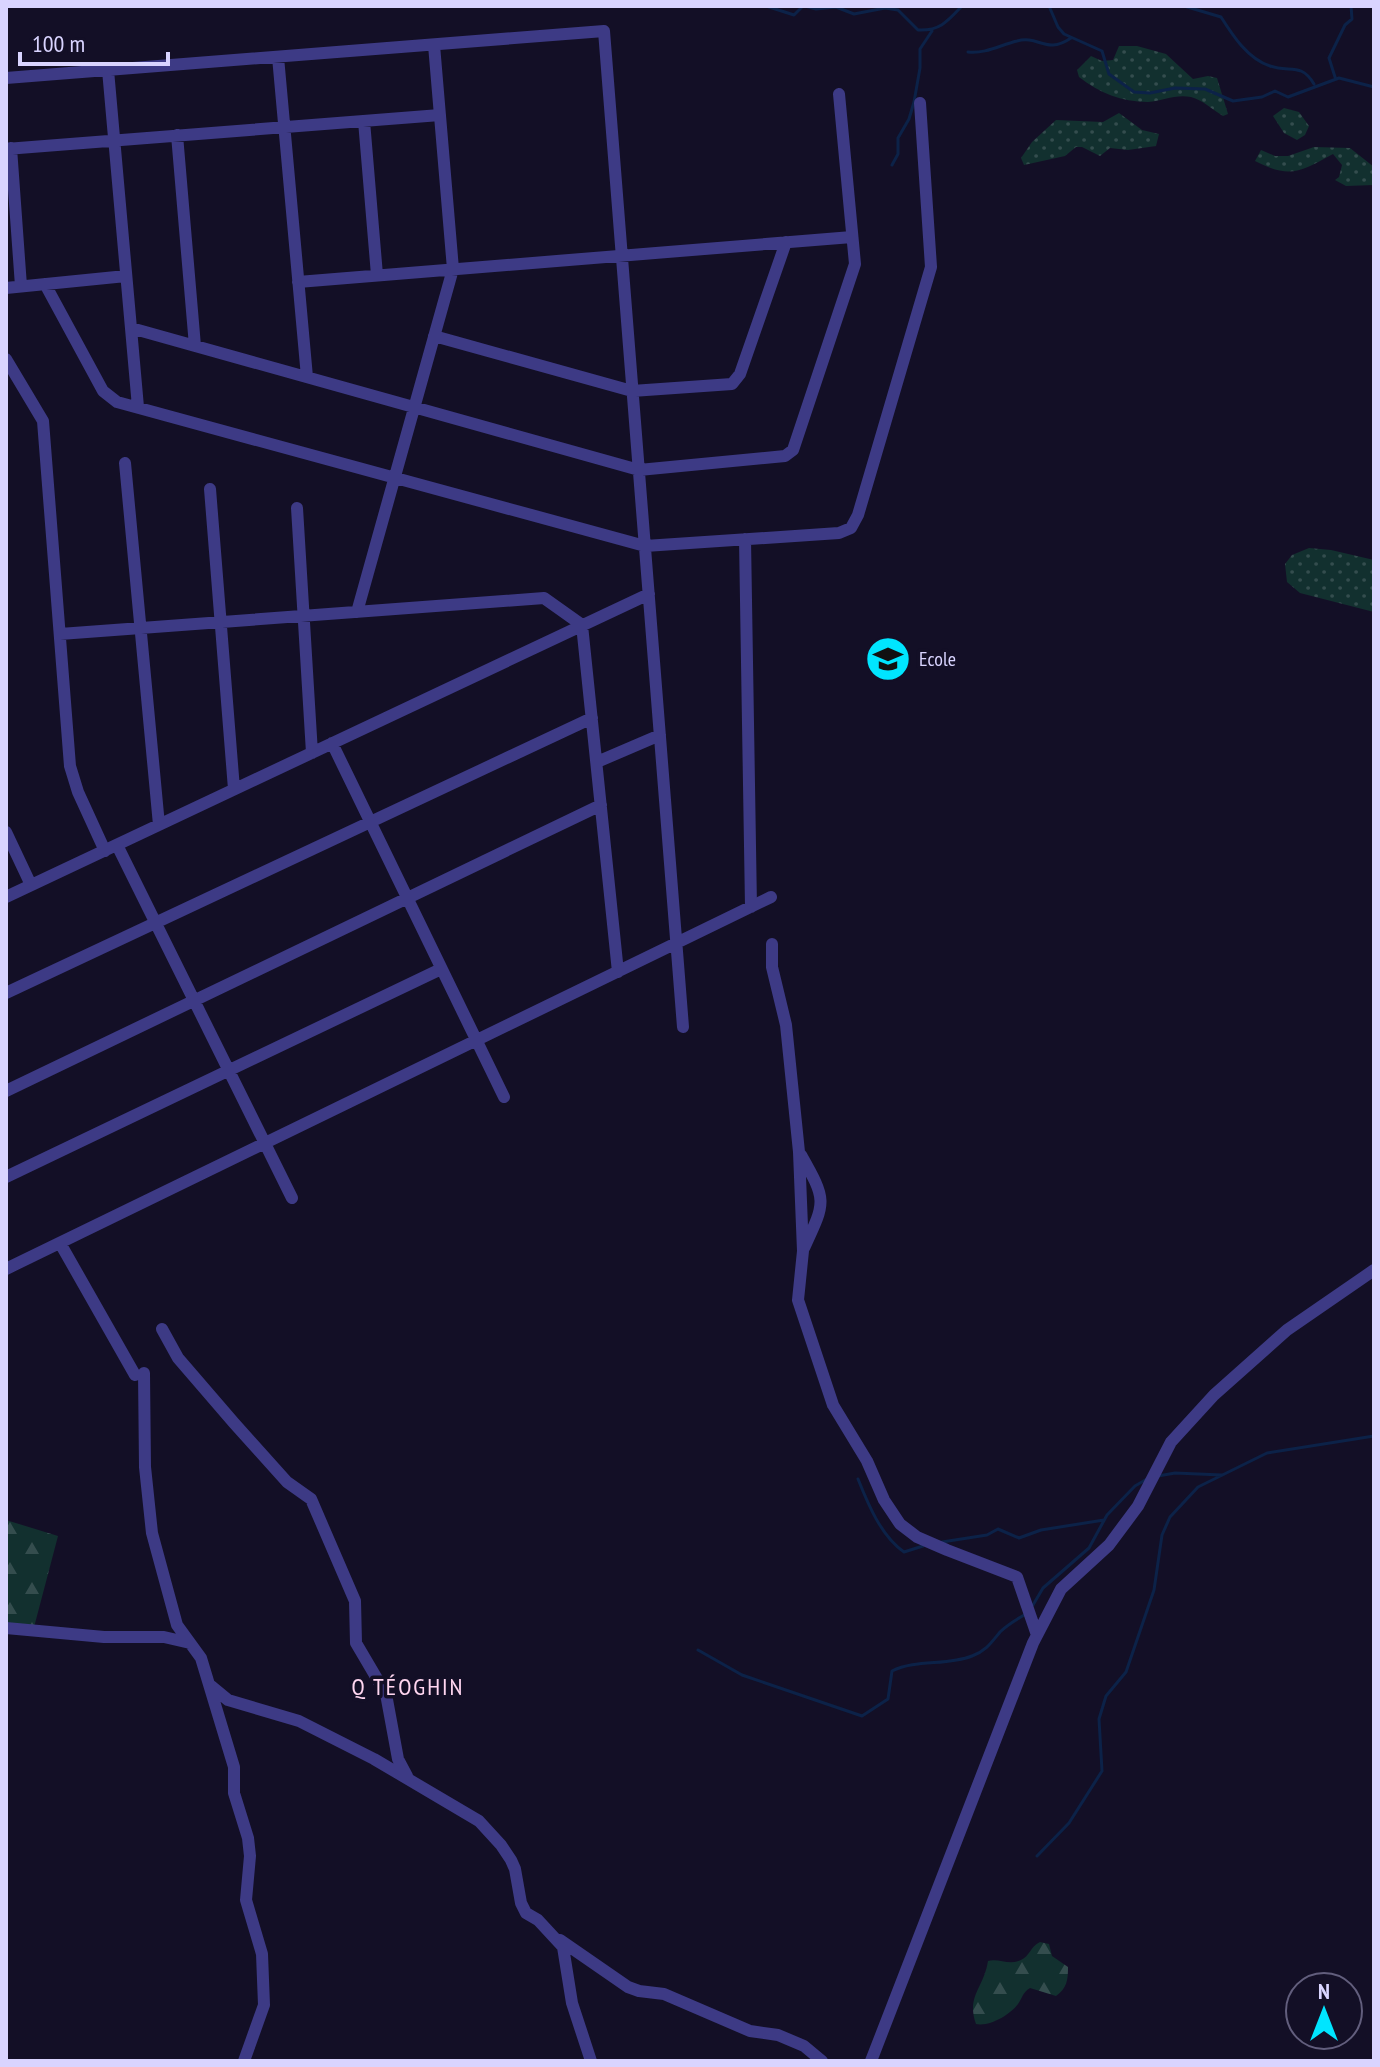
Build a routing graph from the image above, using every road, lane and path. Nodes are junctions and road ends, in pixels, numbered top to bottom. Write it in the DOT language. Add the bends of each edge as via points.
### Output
graph roads {
  1 [pos="434,45"];
  2 [pos="278,57"];
  3 [pos="108,70"];
  4 [pos="6,78"];
  5 [pos="839,94"];
  6 [pos="920,103"];
  7 [pos="440,115"];
  8 [pos="364,121"];
  9 [pos="285,127"];
  10 [pos="177,135"];
  11 [pos="114,140"];
  12 [pos="8,149"];
  13 [pos="11,212"];
  14 [pos="852,237"];
  15 [pos="786,242"];
  16 [pos="622,256"];
  17 [pos="453,269"];
  18 [pos="377,275"];
  19 [pos="126,276"];
  20 [pos="298,282"];
  21 [pos="45,284"];
  22 [pos="21,286"];
  23 [pos="6,288"];
  24 [pos="131,328"];
  25 [pos="434,336"];
  26 [pos="195,346"];
  27 [pos="6,359"];
  28 [pos="307,377"];
  29 [pos="632,391"];
  30 [pos="138,407"];
  31 [pos="414,407"];
  32 [pos="125,463"];
  33 [pos="639,470"];
  34 [pos="394,477"];
  35 [pos="210,489"];
  36 [pos="297,508"];
  37 [pos="745,539"];
  38 [pos="645,546"];
  39 [pos="649,594"];
  40 [pos="357,612"];
  41 [pos="304,616"];
  42 [pos="221,622"];
  43 [pos="582,625"];
  44 [pos="140,628"];
  45 [pos="60,634"];
  46 [pos="592,718"];
  47 [pos="660,735"];
  48 [pos="332,743"];
  49 [pos="312,753"];
  50 [pos="597,762"];
  51 [pos="234,789"];
  52 [pos="601,805"];
  53 [pos="370,822"];
  54 [pos="159,825"];
  55 [pos="6,832"];
  56 [pos="111,848"];
  57 [pos="31,885"];
  58 [pos="6,897"];
  59 [pos="771,897"];
  60 [pos="407,899"];
  61 [pos="751,907"];
  62 [pos="155,923"];
  63 [pos="676,943"];
  64 [pos="772,944"];
  65 [pos="441,969"];
  66 [pos="618,972"];
  67 [pos="6,993"];
  68 [pos="194,1001"];
  69 [pos="683,1027"];
  70 [pos="476,1041"];
  71 [pos="228,1070"];
  72 [pos="6,1091"];
  73 [pos="504,1097"];
  74 [pos="265,1144"];
  75 [pos="799,1152"];
  76 [pos="6,1177"];
  77 [pos="292,1198"];
  78 [pos="60,1243"];
  79 [pos="803,1251"];
  80 [pos="6,1269"];
  81 [pos="1374,1270"];
  82 [pos="162,1329"];
  83 [pos="6,1628"];
  84 [pos="1037,1635"];
  85 [pos="193,1644"];
  86 [pos="208,1684"];
  87 [pos="408,1779"];
  88 [pos="558,1938"];
  89 [pos="244,2061"];
  90 [pos="591,2061"];
  91 [pos="822,2061"];
  92 [pos="871,2061"];
  1 -- 2 [label="street"];
  1 -- 7 [label="street"];
  1 -- 16 [label="street" via="604,31"];
  2 -- 3 [label="street"];
  2 -- 9 [label="street"];
  3 -- 4 [label="street"];
  3 -- 11 [label="street"];
  5 -- 14 [label="street"];
  6 -- 37 [label="street" via="931,267 858,515 851,528 839,533"];
  7 -- 8 [label="street"];
  7 -- 17 [label="street"];
  8 -- 9 [label="street"];
  8 -- 18 [label="street"];
  9 -- 10 [label="street"];
  9 -- 20 [label="street"];
  10 -- 11 [label="street"];
  10 -- 26 [label="street"];
  11 -- 12 [label="street"];
  11 -- 19 [label="street"];
  12 -- 13 [label="street"];
  13 -- 22 [label="street"];
  14 -- 15 [label="street"];
  14 -- 33 [label="street" via="855,264 793,450 785,456"];
  15 -- 16 [label="street"];
  15 -- 29 [label="street" via="732,384"];
  16 -- 17 [label="street"];
  16 -- 29 [label="street"];
  17 -- 18 [label="street"];
  17 -- 25 [label="street"];
  18 -- 20 [label="street"];
  19 -- 21 [label="street"];
  19 -- 24 [label="street"];
  20 -- 28 [label="street"];
  21 -- 22 [label="street"];
  21 -- 30 [label="street" via="103,391 117,402"];
  22 -- 23 [label="street"];
  24 -- 26 [label="street"];
  24 -- 30 [label="street"];
  25 -- 29 [label="street"];
  25 -- 31 [label="street"];
  26 -- 28 [label="street"];
  27 -- 45 [label="street" via="43,421"];
  28 -- 31 [label="street"];
  29 -- 33 [label="street"];
  30 -- 34 [label="street"];
  31 -- 33 [label="street"];
  31 -- 34 [label="street"];
  32 -- 44 [label="street"];
  33 -- 38 [label="street"];
  34 -- 38 [label="street"];
  34 -- 40 [label="street"];
  35 -- 42 [label="street"];
  36 -- 41 [label="street"];
  37 -- 38 [label="street"];
  37 -- 61 [label="street"];
  38 -- 39 [label="street"];
  39 -- 43 [label="street"];
  39 -- 47 [label="street"];
  40 -- 41 [label="street"];
  40 -- 43 [label="street" via="544,598"];
  41 -- 42 [label="street"];
  41 -- 49 [label="street"];
  42 -- 44 [label="street"];
  42 -- 51 [label="street"];
  43 -- 46 [label="street"];
  43 -- 48 [label="street"];
  44 -- 45 [label="street"];
  44 -- 54 [label="street"];
  45 -- 56 [label="street" via="70,766 78,792"];
  46 -- 50 [label="street"];
  46 -- 53 [label="street"];
  47 -- 50 [label="street"];
  47 -- 63 [label="street"];
  48 -- 49 [label="street"];
  48 -- 53 [label="street"];
  49 -- 51 [label="street"];
  50 -- 52 [label="street"];
  51 -- 54 [label="street"];
  52 -- 60 [label="street"];
  52 -- 66 [label="street"];
  53 -- 60 [label="street"];
  53 -- 62 [label="street"];
  54 -- 56 [label="street"];
  55 -- 57 [label="street"];
  56 -- 57 [label="street"];
  56 -- 62 [label="street"];
  57 -- 58 [label="street"];
  59 -- 61 [label="street"];
  60 -- 65 [label="street"];
  60 -- 68 [label="street"];
  61 -- 63 [label="street"];
  62 -- 67 [label="street"];
  62 -- 68 [label="street"];
  63 -- 66 [label="street"];
  63 -- 69 [label="street"];
  64 -- 75 [label="street"];
  65 -- 70 [label="street"];
  65 -- 71 [label="street"];
  66 -- 70 [label="street"];
  68 -- 71 [label="street"];
  68 -- 72 [label="street"];
  70 -- 73 [label="street"];
  70 -- 74 [label="street"];
  71 -- 74 [label="street"];
  71 -- 76 [label="street"];
  74 -- 77 [label="street"];
  74 -- 78 [label="street"];
  75 -- 79 [label="street"];
  75 -- 79 [label="street" via="816,1182 822,1209"];
  78 -- 80 [label="street"];
  78 -- 85 [label="street" via="139,1374 152,1533 177,1625"];
  79 -- 84 [label="street" via="798,1300 833,1405 884,1500 900,1524 917,1537 1017,1577"];
  81 -- 84 [label="street" via="1287,1330 1214,1395 1171,1442 1138,1506 1109,1545 1061,1589"];
  82 -- 87 [label="street" via="178,1358 234,1423 287,1482 311,1499 355,1601 356,1643 386,1694 398,1759"];
  83 -- 85 [label="street" via="174,1637"];
  84 -- 92 [label="street"];
  85 -- 86 [label="street"];
  86 -- 87 [label="street" via="228,1700 299,1721"];
  86 -- 89 [label="street" via="234,1767 234,1793 249,1847 246,1900 262,1954 264,2005"];
  87 -- 88 [label="street" via="479,1821 515,1869 526,1913"];
  88 -- 90 [label="street"];
  88 -- 91 [label="street" via="628,1987 664,1994 750,2031 778,2035"];
}
